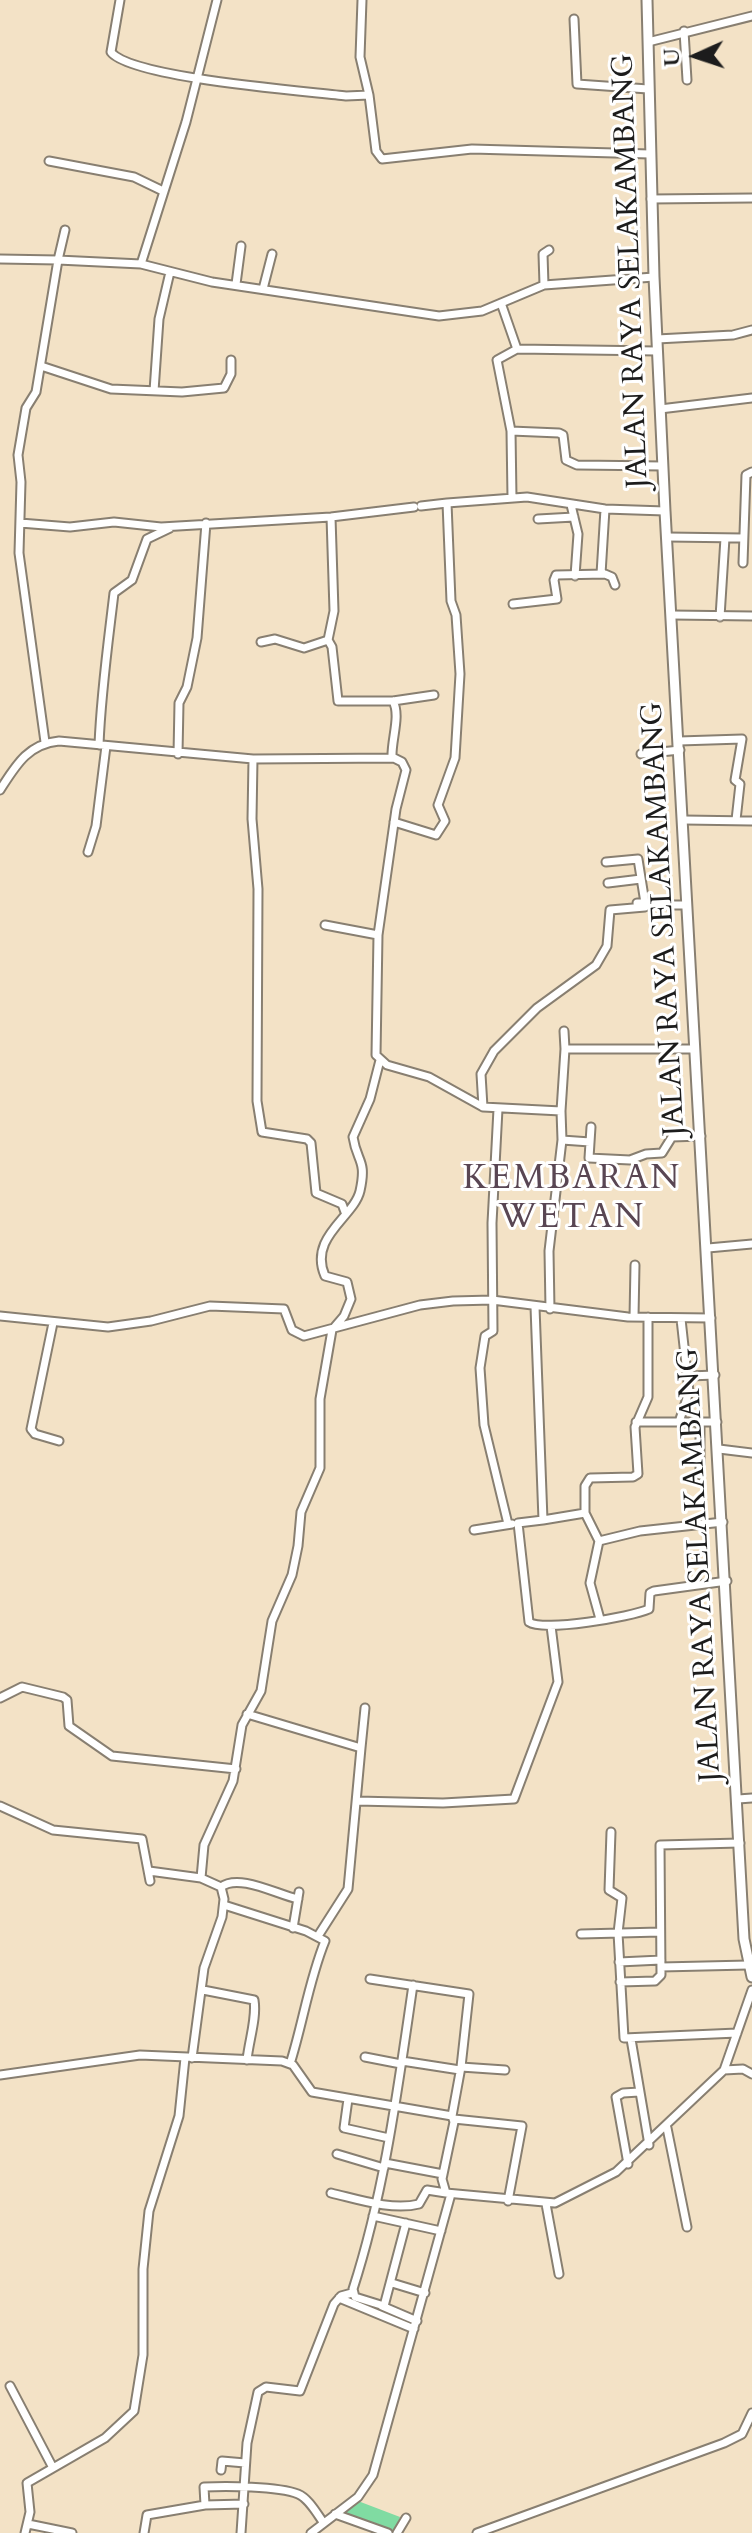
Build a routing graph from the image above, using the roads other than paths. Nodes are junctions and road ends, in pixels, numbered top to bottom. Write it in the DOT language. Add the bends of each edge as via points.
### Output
graph roads {
  1 [pos="120,0"];
  2 [pos="217,0"];
  3 [pos="362,0"];
  4 [pos="647,0"];
  5 [pos="752,16"];
  6 [pos="574,19"];
  7 [pos="684,31"];
  8 [pos="648,42"];
  9 [pos="198,77"];
  10 [pos="687,80"];
  11 [pos="648,89"];
  12 [pos="369,95"];
  13 [pos="650,154"];
  14 [pos="49,161"];
  15 [pos="163,191"];
  16 [pos="752,198"];
  17 [pos="651,199"];
  18 [pos="65,230"];
  19 [pos="241,246"];
  20 [pos="549,250"];
  21 [pos="272,254"];
  22 [pos="0,259"];
  23 [pos="58,260"];
  24 [pos="141,264"];
  25 [pos="170,272"];
  26 [pos="654,277"];
  27 [pos="236,284"];
  28 [pos="544,285"];
  29 [pos="263,289"];
  30 [pos="501,303"];
  31 [pos="752,330"];
  32 [pos="657,339"];
  33 [pos="517,349"];
  34 [pos="657,351"];
  35 [pos="231,360"];
  36 [pos="41,366"];
  37 [pos="154,391"];
  38 [pos="752,398"];
  39 [pos="660,409"];
  40 [pos="511,431"];
  41 [pos="663,466"];
  42 [pos="752,472"];
  43 [pos="512,498"];
  44 [pos="447,503"];
  45 [pos="571,505"];
  46 [pos="605,509"];
  47 [pos="665,511"];
  48 [pos="331,517"];
  49 [pos="574,517"];
  50 [pos="538,519"];
  51 [pos="20,523"];
  52 [pos="206,523"];
  53 [pos="171,526"];
  54 [pos="667,537"];
  55 [pos="725,538"];
  56 [pos="743,538"];
  57 [pos="743,563"];
  58 [pos="601,574"];
  59 [pos="575,576"];
  60 [pos="615,585"];
  61 [pos="513,604"];
  62 [pos="672,615"];
  63 [pos="752,616"];
  64 [pos="720,617"];
  65 [pos="329,641"];
  66 [pos="261,642"];
  67 [pos="434,695"];
  68 [pos="393,701"];
  69 [pos="45,742"];
  70 [pos="679,745"];
  71 [pos="103,746"];
  72 [pos="178,754"];
  73 [pos="641,754"];
  74 [pos="392,758"];
  75 [pos="253,759"];
  76 [pos="0,790"];
  77 [pos="684,820"];
  78 [pos="736,820"];
  79 [pos="752,821"];
  80 [pos="394,822"];
  81 [pos="88,852"];
  82 [pos="606,862"];
  83 [pos="641,879"];
  84 [pos="608,883"];
  85 [pos="611,905"];
  86 [pos="645,905"];
  87 [pos="687,905"];
  88 [pos="325,925"];
  89 [pos="378,935"];
  90 [pos="564,1031"];
  91 [pos="565,1049"];
  92 [pos="695,1049"];
  93 [pos="380,1060"];
  94 [pos="483,1107"];
  95 [pos="498,1109"];
  96 [pos="561,1111"];
  97 [pos="591,1127"];
  98 [pos="701,1136"];
  99 [pos="562,1140"];
  100 [pos="590,1142"];
  101 [pos="345,1212"];
  102 [pos="752,1244"];
  103 [pos="708,1248"];
  104 [pos="635,1265"];
  105 [pos="492,1300"];
  106 [pos="535,1307"];
  107 [pos="550,1309"];
  108 [pos="0,1316"];
  109 [pos="634,1317"];
  110 [pos="648,1317"];
  111 [pos="711,1318"];
  112 [pos="681,1319"];
  113 [pos="53,1323"];
  114 [pos="332,1330"];
  115 [pos="715,1375"];
  116 [pos="689,1376"];
  117 [pos="636,1422"];
  118 [pos="679,1422"];
  119 [pos="700,1422"];
  120 [pos="717,1422"];
  121 [pos="59,1441"];
  122 [pos="719,1449"];
  123 [pos="752,1453"];
  124 [pos="700,1475"];
  125 [pos="585,1513"];
  126 [pos="543,1520"];
  127 [pos="723,1522"];
  128 [pos="518,1523"];
  129 [pos="508,1524"];
  130 [pos="474,1530"];
  131 [pos="599,1541"];
  132 [pos="727,1581"];
  133 [pos="600,1619"];
  134 [pos="551,1626"];
  135 [pos="0,1698"];
  136 [pos="365,1708"];
  137 [pos="247,1714"];
  138 [pos="361,1748"];
  139 [pos="236,1769"];
  140 [pos="752,1798"];
  141 [pos="738,1799"];
  142 [pos="357,1801"];
  143 [pos="0,1806"];
  144 [pos="611,1832"];
  145 [pos="740,1843"];
  146 [pos="752,1865"];
  147 [pos="740,1866"];
  148 [pos="149,1871"];
  149 [pos="201,1878"];
  150 [pos="150,1881"];
  151 [pos="222,1885"];
  152 [pos="228,1905"];
  153 [pos="293,1928"];
  154 [pos="660,1932"];
  155 [pos="618,1933"];
  156 [pos="581,1934"];
  157 [pos="321,1938"];
  158 [pos="619,1962"];
  159 [pos="661,1964"];
  160 [pos="748,1965"];
  161 [pos="752,1977"];
  162 [pos="370,1979"];
  163 [pos="620,1982"];
  164 [pos="413,1985"];
  165 [pos="203,1990"];
  166 [pos="752,1990"];
  167 [pos="737,2033"];
  168 [pos="631,2039"];
  169 [pos="365,2057"];
  170 [pos="188,2058"];
  171 [pos="247,2060"];
  172 [pos="402,2062"];
  173 [pos="290,2064"];
  174 [pos="460,2069"];
  175 [pos="505,2070"];
  176 [pos="724,2070"];
  177 [pos="752,2074"];
  178 [pos="0,2075"];
  179 [pos="639,2092"];
  180 [pos="348,2099"];
  181 [pos="395,2108"];
  182 [pos="453,2117"];
  183 [pos="667,2128"];
  184 [pos="389,2138"];
  185 [pos="649,2145"];
  186 [pos="337,2154"];
  187 [pos="628,2164"];
  188 [pos="384,2165"];
  189 [pos="443,2174"];
  190 [pos="331,2193"];
  191 [pos="449,2194"];
  192 [pos="508,2201"];
  193 [pos="376,2203"];
  194 [pos="546,2204"];
  195 [pos="373,2216"];
  196 [pos="406,2223"];
  197 [pos="687,2227"];
  198 [pos="441,2231"];
  199 [pos="559,2274"];
  200 [pos="392,2283"];
  201 [pos="352,2293"];
  202 [pos="425,2293"];
  203 [pos="339,2298"];
  204 [pos="382,2306"];
  205 [pos="416,2325"];
  206 [pos="10,2386"];
  207 [pos="752,2413"];
  208 [pos="245,2463"];
  209 [pos="52,2466"];
  210 [pos="221,2470"];
  211 [pos="244,2489"];
  212 [pos="244,2504"];
  213 [pos="205,2505"];
  214 [pos="335,2514"];
  215 [pos="406,2518"];
  216 [pos="323,2522"];
  217 [pos="28,2524"];
  218 [pos="25,2533"];
  219 [pos="72,2533"];
  220 [pos="144,2533"];
  221 [pos="241,2533"];
  222 [pos="311,2533"];
  223 [pos="388,2533"];
  224 [pos="397,2533"];
  225 [pos="477,2533"];
  1 -- 9 [label="street" via="114,57 136,67"];
  2 -- 9 [label="street"];
  3 -- 12 [label="street" via="360,57"];
  4 -- 8 [label="main road, JALAN RAYA SELAKAMBANG"];
  5 -- 7 [label="street"];
  6 -- 11 [label="street" via="577,84"];
  7 -- 8 [label="street"];
  7 -- 10 [label="street"];
  8 -- 11 [label="main road, JALAN RAYA SELAKAMBANG"];
  9 -- 12 [label="street"];
  9 -- 15 [label="street"];
  11 -- 13 [label="main road, JALAN RAYA SELAKAMBANG"];
  12 -- 13 [label="street" via="376,151 382,159 472,149"];
  13 -- 17 [label="main road, JALAN RAYA SELAKAMBANG"];
  14 -- 15 [label="street" via="134,177"];
  15 -- 24 [label="street"];
  16 -- 17 [label="street"];
  17 -- 26 [label="main road, JALAN RAYA SELAKAMBANG"];
  18 -- 23 [label="street"];
  19 -- 27 [label="street"];
  20 -- 28 [label="street" via="543,254"];
  21 -- 29 [label="street"];
  22 -- 23 [label="street"];
  23 -- 24 [label="street"];
  23 -- 36 [label="street"];
  24 -- 25 [label="street"];
  25 -- 27 [label="street"];
  25 -- 37 [label="street" via="159,319"];
  26 -- 28 [label="street"];
  26 -- 32 [label="main road, JALAN RAYA SELAKAMBANG"];
  27 -- 29 [label="street"];
  28 -- 30 [label="street"];
  29 -- 30 [label="street" via="439,316"];
  30 -- 33 [label="street"];
  31 -- 32 [label="street"];
  32 -- 34 [label="main road, JALAN RAYA SELAKAMBANG"];
  33 -- 34 [label="street"];
  33 -- 40 [label="street" via="497,360"];
  34 -- 39 [label="main road, JALAN RAYA SELAKAMBANG"];
  35 -- 37 [label="street" via="231,374 221,389"];
  36 -- 37 [label="street" via="108,388"];
  36 -- 51 [label="street" via="19,442"];
  38 -- 39 [label="street"];
  39 -- 41 [label="main road, JALAN RAYA SELAKAMBANG"];
  40 -- 41 [label="street" via="562,434 565,457 572,464"];
  40 -- 43 [label="street"];
  41 -- 47 [label="main road, JALAN RAYA SELAKAMBANG"];
  42 -- 56 [label="street" via="746,475"];
  43 -- 44 [label="street"];
  43 -- 45 [label="street"];
  44 -- 48 [label="street"];
  44 -- 80 [label="street" via="451,601 461,658 455,758 438,805 445,821 436,835"];
  45 -- 46 [label="street"];
  45 -- 49 [label="street"];
  46 -- 47 [label="street"];
  46 -- 58 [label="street"];
  47 -- 54 [label="main road, JALAN RAYA SELAKAMBANG"];
  48 -- 52 [label="street"];
  48 -- 65 [label="street" via="334,611"];
  49 -- 50 [label="street"];
  49 -- 59 [label="street"];
  51 -- 53 [label="street"];
  51 -- 69 [label="street" via="20,569"];
  52 -- 53 [label="street"];
  52 -- 72 [label="street" via="197,638 179,703"];
  53 -- 71 [label="street" via="147,539 132,580 114,593 100,693"];
  54 -- 55 [label="street"];
  54 -- 62 [label="main road, JALAN RAYA SELAKAMBANG"];
  55 -- 56 [label="street"];
  55 -- 64 [label="street"];
  56 -- 57 [label="street"];
  58 -- 59 [label="street"];
  58 -- 60 [label="street" via="612,577"];
  59 -- 61 [label="street" via="555,576 557,599"];
  62 -- 64 [label="street"];
  62 -- 70 [label="main road, JALAN RAYA SELAKAMBANG"];
  63 -- 64 [label="street"];
  65 -- 66 [label="street" via="304,648 275,639"];
  65 -- 68 [label="street" via="338,700"];
  67 -- 68 [label="street"];
  68 -- 74 [label="street"];
  69 -- 71 [label="street"];
  69 -- 76 [label="street" via="21,759"];
  70 -- 73 [label="street"];
  70 -- 77 [label="main road, JALAN RAYA SELAKAMBANG"];
  70 -- 78 [label="street" via="742,735"];
  71 -- 72 [label="street"];
  71 -- 81 [label="street" via="96,826"];
  72 -- 75 [label="street"];
  74 -- 75 [label="street"];
  74 -- 80 [label="street" via="406,770"];
  75 -- 101 [label="street" via="257,1101 262,1132 307,1139 316,1193 342,1204"];
  77 -- 78 [label="street"];
  77 -- 87 [label="main road, JALAN RAYA SELAKAMBANG"];
  78 -- 79 [label="street"];
  80 -- 89 [label="street"];
  82 -- 83 [label="street" via="637,858"];
  83 -- 84 [label="street"];
  83 -- 86 [label="street"];
  85 -- 86 [label="street"];
  86 -- 87 [label="street"];
  86 -- 94 [label="street" via="610,910 607,946 596,965 537,1008 499,1045 481,1074"];
  87 -- 92 [label="main road, JALAN RAYA SELAKAMBANG"];
  88 -- 89 [label="street"];
  89 -- 93 [label="street"];
  90 -- 91 [label="street"];
  91 -- 92 [label="street"];
  91 -- 96 [label="street"];
  92 -- 98 [label="main road, JALAN RAYA SELAKAMBANG"];
  93 -- 94 [label="street" via="429,1077"];
  93 -- 101 [label="street" via="353,1137 364,1164 360,1192"];
  94 -- 95 [label="street"];
  95 -- 96 [label="street"];
  95 -- 105 [label="street"];
  96 -- 99 [label="street"];
  97 -- 100 [label="street"];
  98 -- 100 [label="street" via="672,1137 664,1153 630,1160 591,1159"];
  98 -- 103 [label="main road, JALAN RAYA SELAKAMBANG"];
  99 -- 100 [label="street"];
  99 -- 107 [label="street" via="551,1209"];
  101 -- 114 [label="street" via="331,1229 322,1265 325,1276 347,1282 350,1289 348,1309"];
  102 -- 103 [label="street"];
  103 -- 111 [label="main road, JALAN RAYA SELAKAMBANG"];
  104 -- 109 [label="street"];
  105 -- 106 [label="street"];
  105 -- 114 [label="street" via="428,1304"];
  105 -- 129 [label="street" via="493,1331 485,1336 480,1361 482,1395 488,1447"];
  106 -- 107 [label="street"];
  106 -- 126 [label="street"];
  107 -- 109 [label="street"];
  108 -- 113 [label="street"];
  109 -- 110 [label="street"];
  110 -- 112 [label="street"];
  110 -- 117 [label="street" via="648,1397"];
  111 -- 112 [label="street"];
  111 -- 115 [label="main road, JALAN RAYA SELAKAMBANG"];
  112 -- 116 [label="street"];
  113 -- 114 [label="street" via="108,1327 210,1306 265,1306 284,1309 296,1334"];
  113 -- 121 [label="street" via="31,1429"];
  114 -- 137 [label="street" via="319,1410 320,1468 301,1512 292,1575 272,1621 261,1691"];
  115 -- 116 [label="street"];
  115 -- 120 [label="main road, JALAN RAYA SELAKAMBANG"];
  116 -- 118 [label="street" via="688,1401"];
  117 -- 118 [label="street"];
  117 -- 125 [label="street" via="637,1475 588,1478"];
  118 -- 119 [label="street"];
  119 -- 120 [label="street"];
  119 -- 124 [label="street"];
  120 -- 122 [label="main road, JALAN RAYA SELAKAMBANG"];
  122 -- 123 [label="street"];
  122 -- 127 [label="main road, JALAN RAYA SELAKAMBANG"];
  125 -- 126 [label="street"];
  125 -- 131 [label="street"];
  126 -- 128 [label="street"];
  127 -- 131 [label="street"];
  127 -- 132 [label="main road, JALAN RAYA SELAKAMBANG"];
  128 -- 129 [label="street"];
  128 -- 134 [label="street" via="528,1619 534,1626"];
  129 -- 130 [label="street"];
  131 -- 133 [label="street" via="590,1583"];
  132 -- 133 [label="street" via="654,1591 649,1609"];
  132 -- 141 [label="main road, JALAN RAYA SELAKAMBANG"];
  133 -- 134 [label="street"];
  134 -- 142 [label="street" via="558,1682 514,1799"];
  135 -- 139 [label="street" via="22,1687 63,1697 69,1726 112,1756"];
  136 -- 138 [label="street"];
  137 -- 138 [label="street"];
  137 -- 139 [label="street"];
  138 -- 142 [label="street"];
  139 -- 149 [label="street" via="204,1845"];
  140 -- 141 [label="street"];
  141 -- 145 [label="main road, JALAN RAYA SELAKAMBANG"];
  142 -- 157 [label="street" via="347,1891"];
  143 -- 148 [label="street" via="53,1830 142,1839"];
  144 -- 155 [label="street" via="609,1890 622,1898"];
  145 -- 147 [label="main road, JALAN RAYA SELAKAMBANG"];
  145 -- 154 [label="street" via="660,1845"];
  146 -- 147 [label="street"];
  147 -- 160 [label="main road, JALAN RAYA SELAKAMBANG"];
  148 -- 149 [label="street"];
  148 -- 150 [label="street"];
  149 -- 151 [label="street"];
  151 -- 152 [label="street"];
  151 -- 153 [label="street" via="298,1896"];
  152 -- 153 [label="street"];
  152 -- 165 [label="street" via="204,1968"];
  153 -- 157 [label="street"];
  154 -- 155 [label="street"];
  154 -- 159 [label="street"];
  155 -- 156 [label="street"];
  155 -- 158 [label="street"];
  157 -- 173 [label="street"];
  158 -- 159 [label="street"];
  158 -- 163 [label="street"];
  159 -- 160 [label="street"];
  159 -- 163 [label="street" via="658,1980"];
  160 -- 161 [label="main road, JALAN RAYA SELAKAMBANG"];
  162 -- 164 [label="street"];
  163 -- 168 [label="street" via="623,2034"];
  164 -- 172 [label="street"];
  164 -- 174 [label="street" via="469,1994"];
  165 -- 170 [label="street"];
  165 -- 171 [label="street" via="254,2000"];
  166 -- 167 [label="street"];
  167 -- 168 [label="street"];
  167 -- 176 [label="street"];
  168 -- 179 [label="street"];
  169 -- 172 [label="street"];
  170 -- 171 [label="street"];
  170 -- 178 [label="street" via="125,2057"];
  170 -- 209 [label="street" via="174,2138 149,2211 143,2355 134,2411 105,2438"];
  171 -- 173 [label="street"];
  172 -- 174 [label="street"];
  172 -- 181 [label="street"];
  173 -- 180 [label="street" via="312,2092"];
  174 -- 175 [label="street"];
  174 -- 182 [label="street"];
  176 -- 177 [label="street"];
  176 -- 183 [label="street"];
  179 -- 185 [label="street"];
  179 -- 187 [label="street" via="616,2097"];
  180 -- 181 [label="street"];
  180 -- 184 [label="street" via="344,2128"];
  181 -- 182 [label="street"];
  181 -- 184 [label="street"];
  182 -- 189 [label="street"];
  182 -- 192 [label="street" via="522,2126"];
  183 -- 185 [label="street"];
  183 -- 197 [label="street"];
  184 -- 188 [label="street"];
  185 -- 187 [label="street"];
  186 -- 188 [label="street"];
  187 -- 194 [label="street" via="572,2196"];
  188 -- 189 [label="street"];
  188 -- 193 [label="street"];
  189 -- 191 [label="street" via="442,2186"];
  190 -- 193 [label="street"];
  191 -- 192 [label="street"];
  191 -- 193 [label="street" via="427,2190 417,2205"];
  191 -- 198 [label="street"];
  192 -- 194 [label="street"];
  193 -- 195 [label="street"];
  194 -- 199 [label="street"];
  195 -- 196 [label="street"];
  195 -- 201 [label="street"];
  196 -- 198 [label="street"];
  196 -- 200 [label="street" via="389,2277"];
  198 -- 202 [label="street"];
  200 -- 202 [label="street"];
  200 -- 204 [label="street"];
  201 -- 203 [label="street"];
  201 -- 204 [label="street"];
  202 -- 205 [label="street"];
  203 -- 205 [label="street"];
  203 -- 208 [label="street" via="300,2391 266,2387 258,2392"];
  204 -- 205 [label="street"];
  205 -- 214 [label="street" via="373,2475 358,2497"];
  206 -- 209 [label="street"];
  207 -- 225 [label="street" via="742,2434 724,2443"];
  208 -- 210 [label="street" via="222,2461"];
  208 -- 211 [label="street"];
  209 -- 217 [label="street" via="29,2482"];
  211 -- 212 [label="street"];
  211 -- 213 [label="street" via="204,2487"];
  211 -- 216 [label="street" via="295,2493"];
  212 -- 213 [label="street"];
  212 -- 221 [label="street"];
  213 -- 220 [label="street" via="147,2515"];
  214 -- 216 [label="street"];
  214 -- 223 [label="street"];
  215 -- 224 [label="street"];
  216 -- 222 [label="street"];
  217 -- 218 [label="street"];
  217 -- 219 [label="street"];
}
